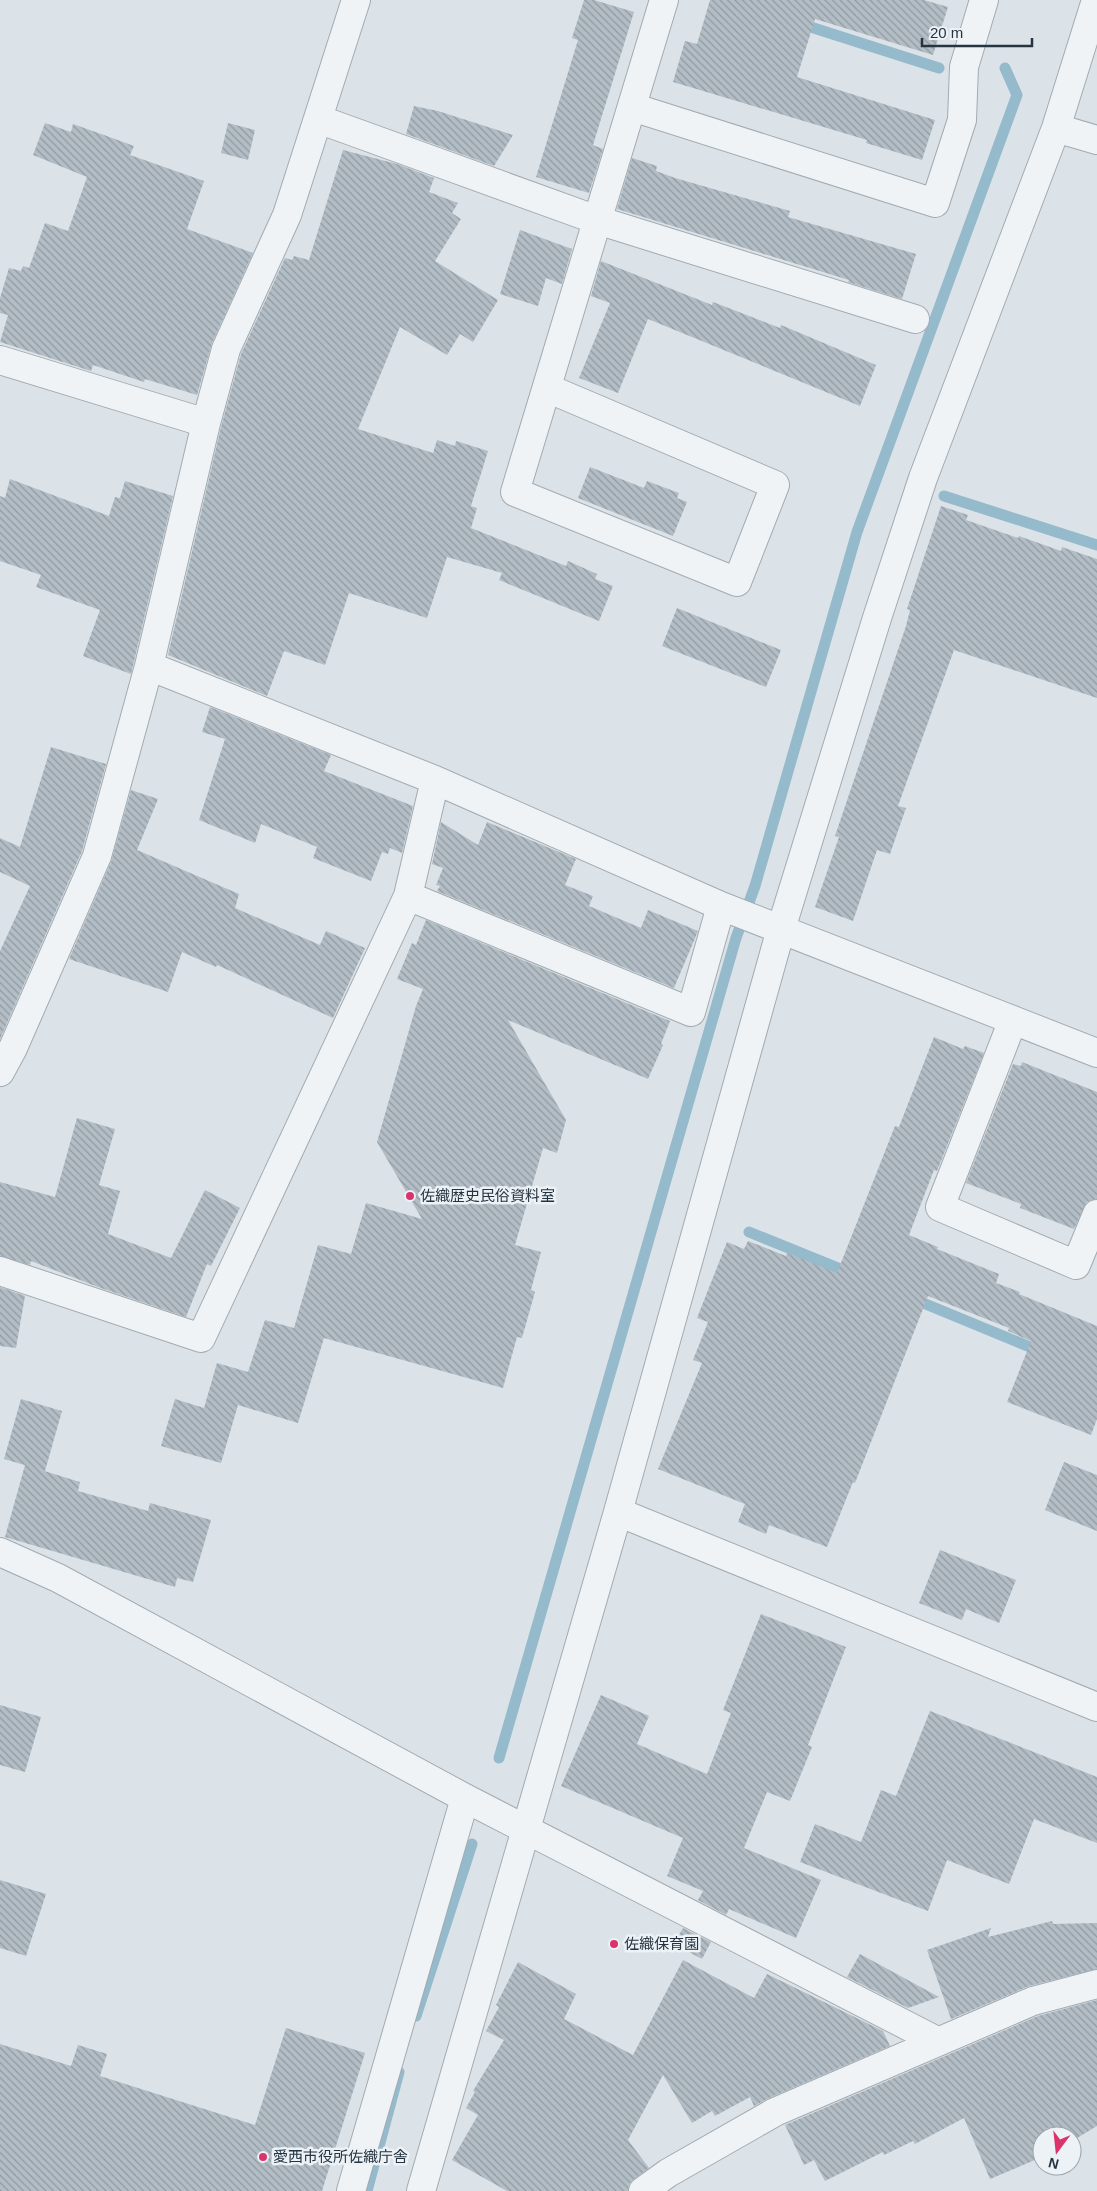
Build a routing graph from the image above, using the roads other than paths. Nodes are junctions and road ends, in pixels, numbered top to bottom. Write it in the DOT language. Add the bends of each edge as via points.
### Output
graph roads {
  1 [pos="356,0"];
  2 [pos="664,0"];
  3 [pos="984,0"];
  4 [pos="1093,0"];
  5 [pos="632,107"];
  6 [pos="318,120"];
  7 [pos="1056,128"];
  8 [pos="1097,140"];
  9 [pos="597,220"];
  10 [pos="915,319"];
  11 [pos="0,360"];
  12 [pos="547,388"];
  13 [pos="206,423"];
  14 [pos="149,666"];
  15 [pos="435,780"];
  16 [pos="408,896"];
  17 [pos="726,908"];
  18 [pos="775,926"];
  19 [pos="1013,1020"];
  20 [pos="7,1046"];
  21 [pos="1097,1053"];
  22 [pos="0,1072"];
  23 [pos="1097,1214"];
  24 [pos="0,1271"];
  25 [pos="618,1512"];
  26 [pos="0,1552"];
  27 [pos="1097,1706"];
  28 [pos="465,1798"];
  29 [pos="526,1830"];
  30 [pos="1097,1984"];
  31 [pos="937,2041"];
  32 [pos="351,2191"];
  33 [pos="421,2191"];
  34 [pos="643,2191"];
  1 -- 6 [label="street"];
  2 -- 5 [label="street"];
  3 -- 5 [label="street" via="964,68 962,120 936,203"];
  4 -- 7 [label="street"];
  5 -- 9 [label="street"];
  6 -- 9 [label="street"];
  6 -- 13 [label="street" via="287,215 226,349"];
  7 -- 8 [label="street"];
  7 -- 18 [label="street" via="923,478"];
  9 -- 10 [label="street"];
  9 -- 12 [label="street"];
  11 -- 13 [label="street"];
  12 -- 12 [label="street" via="515,492 737,582 775,485"];
  13 -- 14 [label="street"];
  14 -- 15 [label="street"];
  14 -- 20 [label="street" via="97,856"];
  15 -- 16 [label="street"];
  15 -- 17 [label="street"];
  16 -- 17 [label="street" via="691,1012"];
  16 -- 24 [label="street" via="201,1338"];
  17 -- 18 [label="street"];
  18 -- 19 [label="street"];
  18 -- 25 [label="street"];
  19 -- 21 [label="street"];
  19 -- 23 [label="street" via="940,1207 1076,1265"];
  20 -- 22 [label="street"];
  25 -- 27 [label="street"];
  25 -- 29 [label="street"];
  26 -- 28 [label="street" via="58,1578"];
  28 -- 29 [label="street"];
  28 -- 32 [label="street"];
  29 -- 31 [label="street"];
  29 -- 33 [label="street"];
  30 -- 31 [label="street" via="1033,2001"];
  31 -- 34 [label="street" via="775,2112 668,2173"];
}
